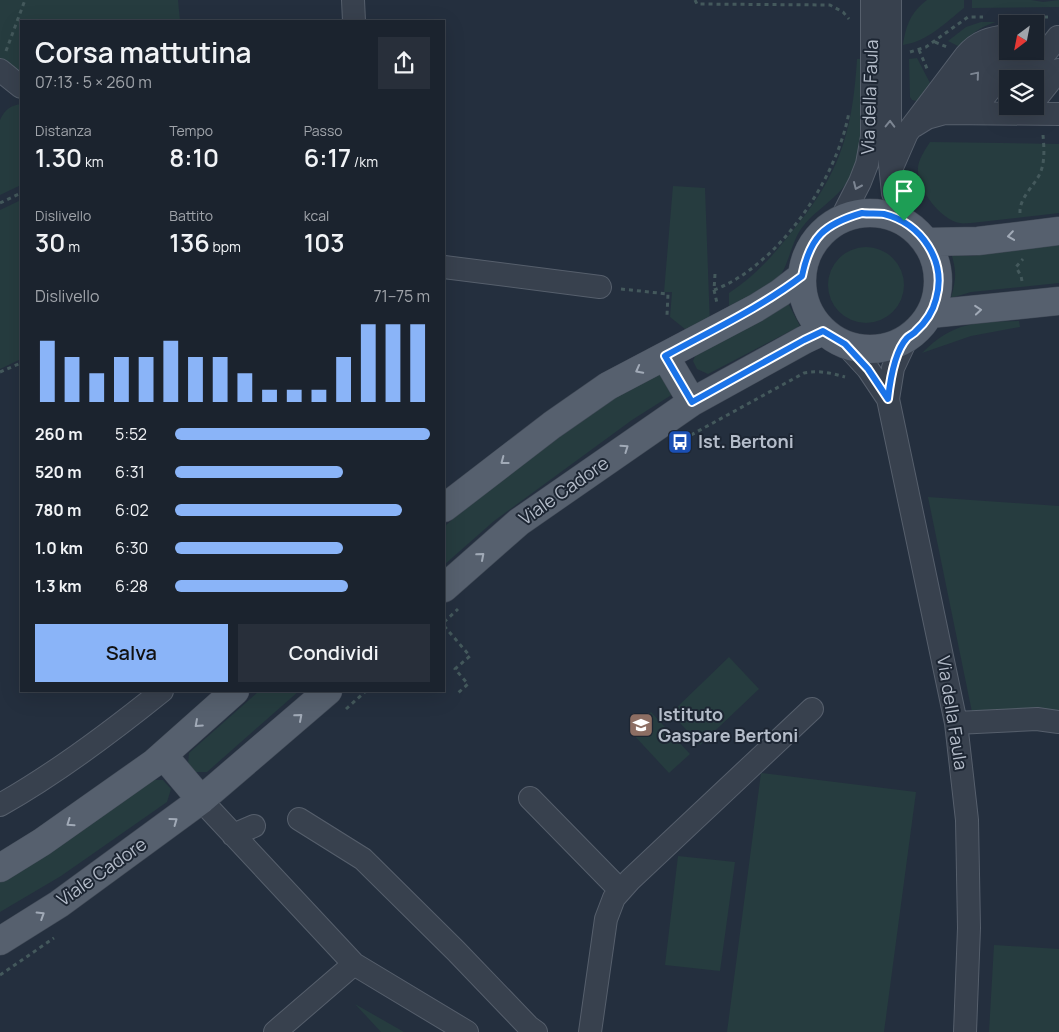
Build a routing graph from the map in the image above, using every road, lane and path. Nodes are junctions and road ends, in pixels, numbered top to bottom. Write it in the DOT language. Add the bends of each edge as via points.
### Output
graph roads {
  1 [pos="25,0"];
  2 [pos="353,0"];
  3 [pos="695,0"];
  4 [pos="817,0"];
  5 [pos="872,0"];
  6 [pos="882,0"];
  7 [pos="885,0"];
  8 [pos="890,0"];
  9 [pos="817,5"];
  10 [pos="354,20"];
  11 [pos="850,22"];
  12 [pos="1044,37"];
  13 [pos="1059,37"];
  14 [pos="999,38"];
  15 [pos="999,48"];
  16 [pos="919,50"];
  17 [pos="1014,60"];
  18 [pos="3,61"];
  19 [pos="1032,70"];
  20 [pos="1059,70"];
  21 [pos="929,73"];
  22 [pos="1044,84"];
  23 [pos="20,86"];
  24 [pos="850,107"];
  25 [pos="999,110"];
  26 [pos="945,113"];
  27 [pos="971,113"];
  28 [pos="1036,115"];
  29 [pos="1051,122"];
  30 [pos="911,128"];
  31 [pos="891,173"];
  32 [pos="20,193"];
  33 [pos="0,203"];
  34 [pos="1021,216"];
  35 [pos="841,219"];
  36 [pos="904,221"];
  37 [pos="1059,231"];
  38 [pos="926,242"];
  39 [pos="1027,254"];
  40 [pos="445,267"];
  41 [pos="715,274"];
  42 [pos="802,276"];
  43 [pos="600,287"];
  44 [pos="1022,287"];
  45 [pos="1059,301"];
  46 [pos="666,314"];
  47 [pos="930,314"];
  48 [pos="834,338"];
  49 [pos="907,338"];
  50 [pos="672,352"];
  51 [pos="20,362"];
  52 [pos="0,372"];
  53 [pos="846,378"];
  54 [pos="699,398"];
  55 [pos="888,399"];
  56 [pos="690,435"];
  57 [pos="445,507"];
  58 [pos="451,598"];
  59 [pos="445,619"];
  60 [pos="445,627"];
  61 [pos="161,692"];
  62 [pos="234,692"];
  63 [pos="327,692"];
  64 [pos="458,693"];
  65 [pos="812,709"];
  66 [pos="1059,722"];
  67 [pos="956,723"];
  68 [pos="163,755"];
  69 [pos="530,798"];
  70 [pos="201,800"];
  71 [pos="0,805"];
  72 [pos="299,819"];
  73 [pos="254,826"];
  74 [pos="233,836"];
  75 [pos="0,868"];
  76 [pos="620,890"];
  77 [pos="0,940"];
  78 [pos="354,964"];
  79 [pos="275,1032"];
  80 [pos="466,1032"];
  81 [pos="536,1032"];
  82 [pos="590,1032"];
  83 [pos="964,1032"];
  1 -- 18 [label="path"];
  2 -- 10 [label="street"];
  3 -- 9 [label="path" via="697,4"];
  4 -- 9 [label="path"];
  5 -- 35 [label="street, Via della Faula, one-way" via="872,137 867,164"];
  6 -- 7 [label="street"];
  31 -- 8 [label="street, Via della Faula, one-way"];
  9 -- 11 [label="path" via="838,8"];
  12 -- 13 [label="street"];
  13 -- 19 [label="street"];
  14 -- 30 [label="street" via="985,40 973,47"];
  26 -- 15 [label="street, one-way"];
  16 -- 21 [label="path"];
  17 -- 27 [label="street"];
  18 -- 23 [label="street"];
  20 -- 22 [label="street"];
  24 -- 41 [label="path" via="837,154 799,221 748,272 731,284 714,290"];
  25 -- 27 [label="street"];
  26 -- 27 [label="street"];
  26 -- 30 [label="street" via="927,118"];
  28 -- 29 [label="street"];
  29 -- 34 [label="path" via="1041,172 1021,203"];
  30 -- 31 [label="street"];
  31 -- 36 [label="street, Via della Faula"];
  32 -- 33 [label="path"];
  35 -- 36 [label="main road" via="862,213 883,214"];
  35 -- 42 [label="main road" via="814,242"];
  36 -- 38 [label="main road"];
  37 -- 38 [label="main road, one-way" via="978,241"];
  38 -- 47 [label="main road" via="935,259 938,278"];
  39 -- 44 [label="path" via="1016,267"];
  40 -- 43 [label="street"];
  42 -- 48 [label="main road" via="803,295 810,314"];
  42 -- 50 [label="main road" via="756,308"];
  43 -- 46 [label="path" via="668,294"];
  47 -- 45 [label="main road, one-way"];
  47 -- 49 [label="main road"];
  48 -- 49 [label="main road" via="866,349 891,346"];
  48 -- 54 [label="main road, Viale Cadore" via="804,340"];
  48 -- 55 [label="street, Via della Faula" via="868,369"];
  49 -- 55 [label="street, Via della Faula" via="893,368"];
  50 -- 54 [label="main road"];
  50 -- 57 [label="main road, one-way" via="608,386"];
  51 -- 52 [label="path"];
  53 -- 56 [label="path" via="828,372 804,373"];
  58 -- 54 [label="main road, Viale Cadore, one-way" via="519,522"];
  55 -- 67 [label="street, Via della Faula"];
  58 -- 59 [label="path"];
  60 -- 64 [label="path" via="470,656 455,669 468,684"];
  61 -- 71 [label="street" via="30,788"];
  62 -- 68 [label="main road, one-way"];
  70 -- 63 [label="main road, Viale Cadore, one-way"];
  65 -- 76 [label="street"];
  66 -- 67 [label="street" via="1037,719"];
  67 -- 83 [label="street, Via della Faula" via="967,820 969,928"];
  68 -- 70 [label="main road"];
  68 -- 75 [label="main road, one-way" via="42,842"];
  69 -- 76 [label="street"];
  70 -- 74 [label="street"];
  77 -- 70 [label="main road, Viale Cadore, one-way" via="59,904"];
  72 -- 81 [label="street" via="364,859"];
  73 -- 74 [label="street"];
  74 -- 78 [label="street"];
  76 -- 82 [label="street" via="609,908 604,930"];
  78 -- 79 [label="street"];
  78 -- 80 [label="street"];
}
